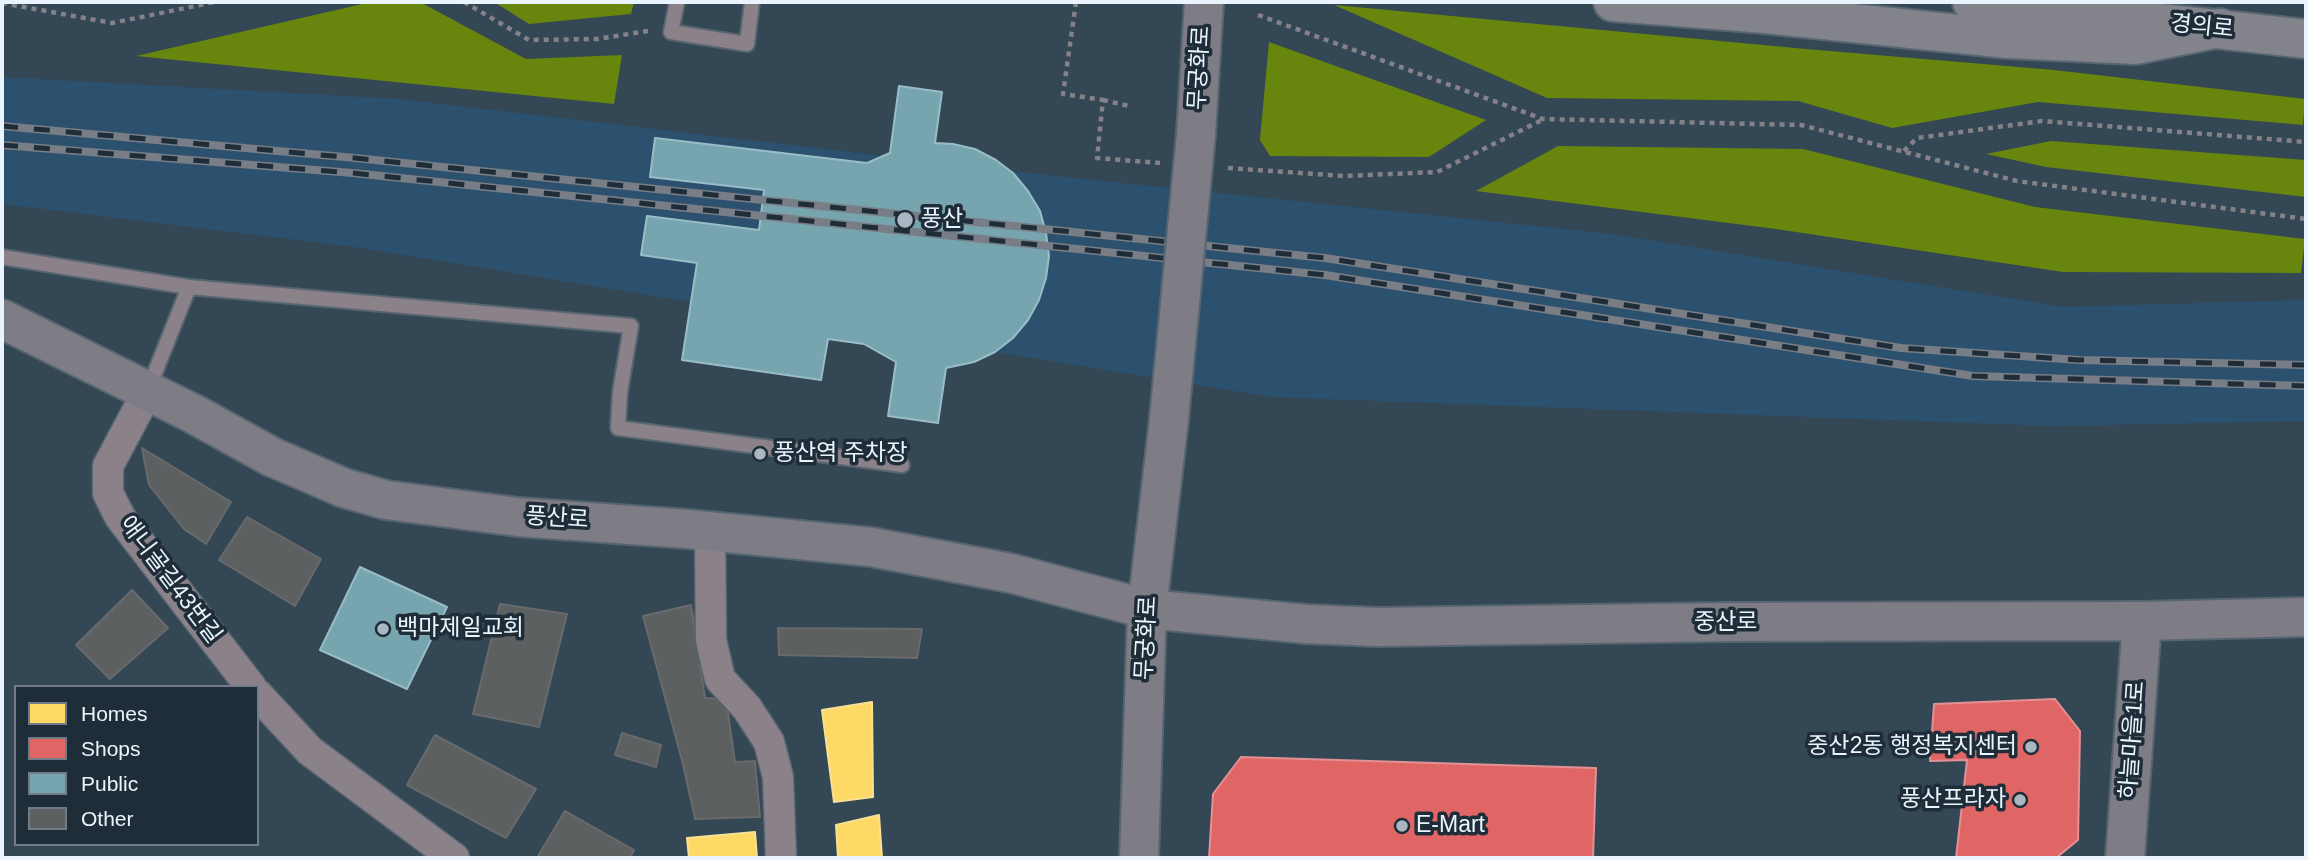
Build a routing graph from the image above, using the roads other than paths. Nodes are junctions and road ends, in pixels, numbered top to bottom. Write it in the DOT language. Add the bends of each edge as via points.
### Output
graph roads {
  1 [pos="677,2"];
  2 [pos="752,2"];
  3 [pos="1204,2"];
  4 [pos="1613,2"];
  5 [pos="1972,2"];
  6 [pos="2220,28"];
  7 [pos="2306,39"];
  8 [pos="2,257"];
  9 [pos="189,287"];
  10 [pos="2,319"];
  11 [pos="148,391"];
  12 [pos="902,466"];
  13 [pos="710,531"];
  14 [pos="1147,609"];
  15 [pos="2306,617"];
  16 [pos="2142,621"];
  17 [pos="249,685"];
  18 [pos="259,696"];
  19 [pos="454,858"];
  20 [pos="780,858"];
  21 [pos="1139,858"];
  22 [pos="2125,858"];
  1 -- 2 [label="lane" via="671,32 747,44"];
  3 -- 14 [label="main road, 무궁화로, bridge" via="1196,135"];
  4 -- 6 [label="main road" via="2008,39 2136,45"];
  5 -- 6 [label="main road, 경의로"];
  6 -- 7 [label="main road, 경의로"];
  8 -- 9 [label="lane"];
  9 -- 11 [label="lane"];
  9 -- 12 [label="lane" via="631,326 618,428"];
  10 -- 11 [label="main road, 풍산로"];
  11 -- 13 [label="main road, 풍산로" via="272,457 344,488 386,500 518,517"];
  11 -- 17 [label="street, 애니골길43번길" via="108,466 108,493 120,517"];
  13 -- 14 [label="main road, 풍산로" via="884,550 1010,573"];
  13 -- 20 [label="street" via="711,640 720,679 747,708 769,742 778,777"];
  14 -- 16 [label="main road, 중산로" via="1378,627"];
  14 -- 21 [label="main road, 무궁화로"];
  15 -- 16 [label="main road, 중산로"];
  16 -- 22 [label="main road, 하늘마을1로"];
  18 -- 19 [label="street" via="310,751"];
}
